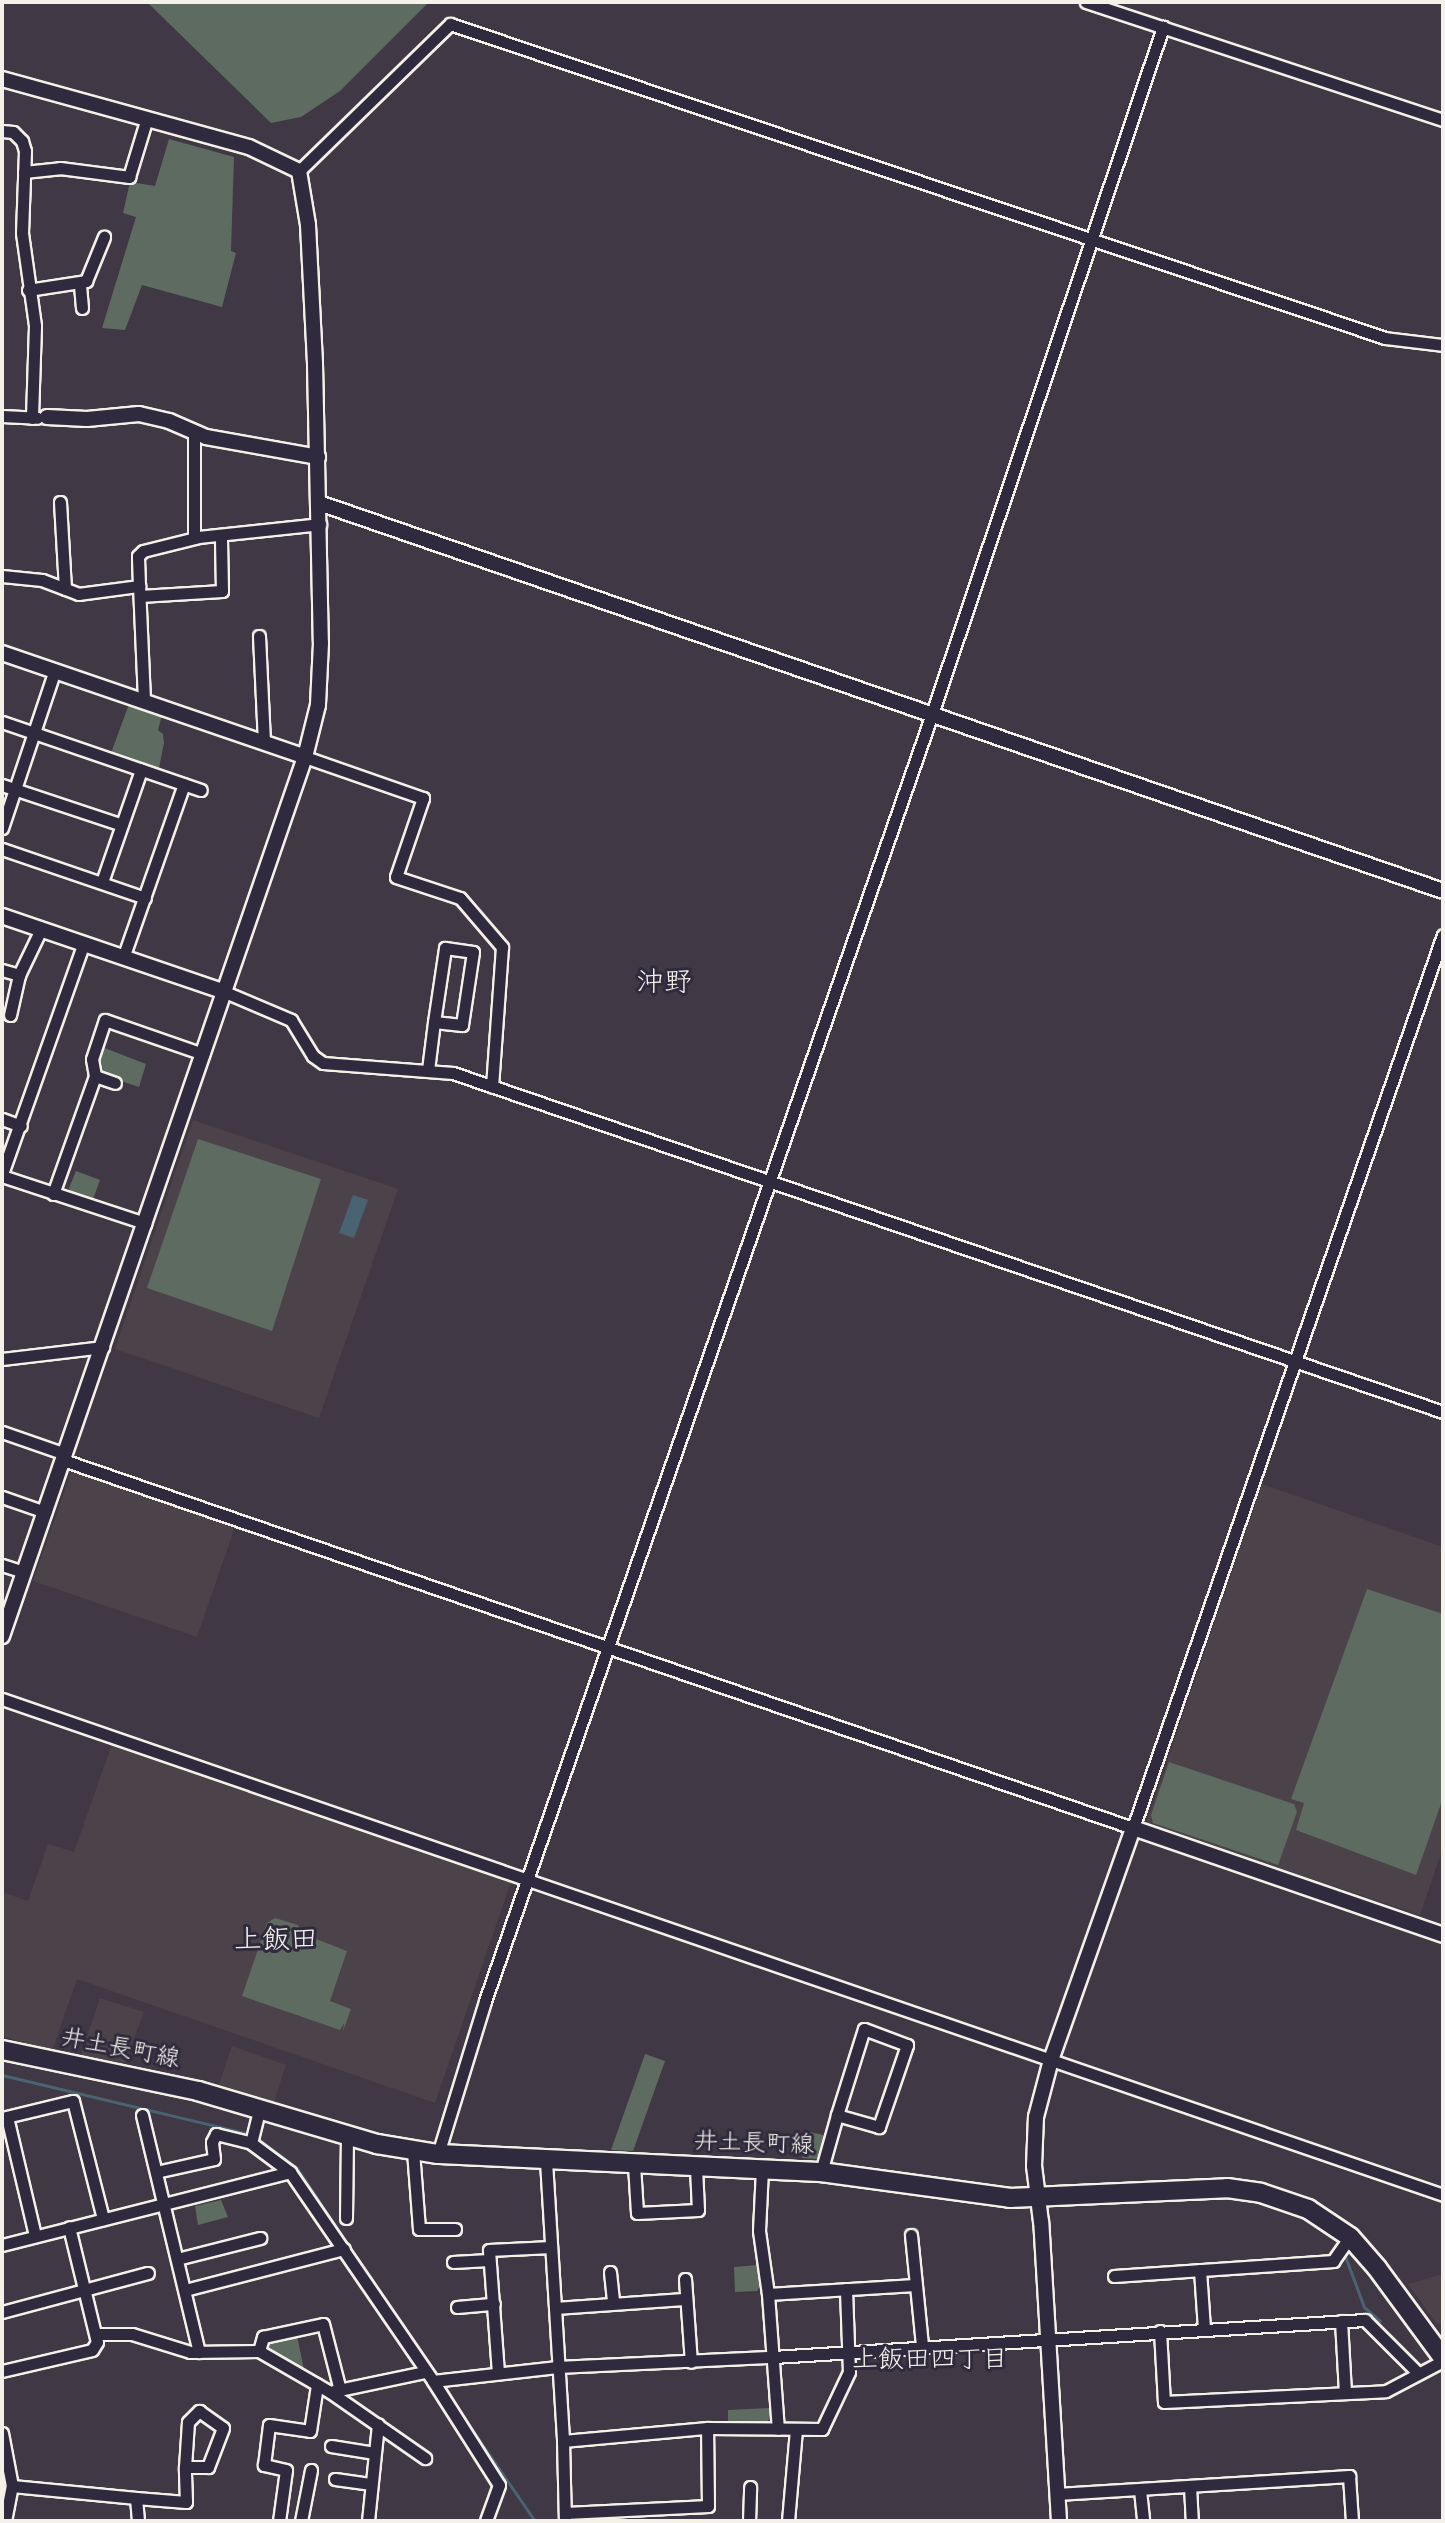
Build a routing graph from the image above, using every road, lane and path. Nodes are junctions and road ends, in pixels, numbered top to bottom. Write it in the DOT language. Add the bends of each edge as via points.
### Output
graph roads {
  1 [pos="1086,2"];
  2 [pos="1163,27"];
  3 [pos="2,79"];
  4 [pos="1443,120"];
  5 [pos="146,121"];
  6 [pos="2,131"];
  7 [pos="299,171"];
  8 [pos="24,172"];
  9 [pos="104,237"];
  10 [pos="1090,237"];
  11 [pos="80,285"];
  12 [pos="28,290"];
  13 [pos="82,308"];
  14 [pos="1443,345"];
  15 [pos="2,416"];
  16 [pos="39,418"];
  17 [pos="194,431"];
  18 [pos="318,457"];
  19 [pos="60,502"];
  20 [pos="319,503"];
  21 [pos="320,524"];
  22 [pos="221,537"];
  23 [pos="194,538"];
  24 [pos="2,576"];
  25 [pos="65,589"];
  26 [pos="139,591"];
  27 [pos="259,636"];
  28 [pos="2,653"];
  29 [pos="55,670"];
  30 [pos="144,700"];
  31 [pos="932,714"];
  32 [pos="2,722"];
  33 [pos="33,732"];
  34 [pos="264,742"];
  35 [pos="305,757"];
  36 [pos="141,770"];
  37 [pos="184,784"];
  38 [pos="2,785"];
  39 [pos="17,790"];
  40 [pos="201,790"];
  41 [pos="122,825"];
  42 [pos="2,828"];
  43 [pos="2,849"];
  44 [pos="102,882"];
  45 [pos="1443,891"];
  46 [pos="145,898"];
  47 [pos="2,916"];
  48 [pos="41,929"];
  49 [pos="1443,935"];
  50 [pos="83,945"];
  51 [pos="123,958"];
  52 [pos="2,970"];
  53 [pos="19,975"];
  54 [pos="225,992"];
  55 [pos="10,1015"];
  56 [pos="434,1022"];
  57 [pos="203,1054"];
  58 [pos="428,1070"];
  59 [pos="95,1076"];
  60 [pos="115,1083"];
  61 [pos="492,1087"];
  62 [pos="2,1119"];
  63 [pos="21,1126"];
  64 [pos="2,1175"];
  65 [pos="770,1180"];
  66 [pos="53,1194"];
  67 [pos="145,1223"];
  68 [pos="103,1347"];
  69 [pos="2,1359"];
  70 [pos="1297,1362"];
  71 [pos="1443,1412"];
  72 [pos="2,1432"];
  73 [pos="64,1457"];
  74 [pos="2,1497"];
  75 [pos="45,1512"];
  76 [pos="2,1565"];
  77 [pos="23,1572"];
  78 [pos="2,1636"];
  79 [pos="609,1646"];
  80 [pos="2,1699"];
  81 [pos="1133,1828"];
  82 [pos="528,1879"];
  83 [pos="1443,1935"];
  84 [pos="2,2050"];
  85 [pos="1051,2060"];
  86 [pos="260,2107"];
  87 [pos="142,2115"];
  88 [pos="837,2115"];
  89 [pos="4,2117"];
  90 [pos="347,2136"];
  91 [pos="252,2137"];
  92 [pos="413,2151"];
  93 [pos="438,2154"];
  94 [pos="546,2161"];
  95 [pos="634,2165"];
  96 [pos="696,2167"];
  97 [pos="762,2169"];
  98 [pos="156,2172"];
  99 [pos="290,2172"];
  100 [pos="821,2172"];
  101 [pos="1443,2195"];
  102 [pos="1038,2199"];
  103 [pos="164,2203"];
  104 [pos="346,2218"];
  105 [pos="103,2219"];
  106 [pos="69,2227"];
  107 [pos="455,2229"];
  108 [pos="35,2235"];
  109 [pos="911,2235"];
  110 [pos="1350,2237"];
  111 [pos="260,2238"];
  112 [pos="2,2245"];
  113 [pos="551,2247"];
  114 [pos="344,2249"];
  115 [pos="177,2259"];
  116 [pos="489,2260"];
  117 [pos="453,2262"];
  118 [pos="1200,2270"];
  119 [pos="610,2272"];
  120 [pos="148,2273"];
  121 [pos="1114,2276"];
  122 [pos="685,2279"];
  123 [pos="915,2285"];
  124 [pos="85,2289"];
  125 [pos="846,2289"];
  126 [pos="185,2290"];
  127 [pos="768,2294"];
  128 [pos="684,2299"];
  129 [pos="613,2301"];
  130 [pos="494,2304"];
  131 [pos="457,2307"];
  132 [pos="555,2308"];
  133 [pos="2,2312"];
  134 [pos="1341,2321"];
  135 [pos="1204,2329"];
  136 [pos="1160,2331"];
  137 [pos="97,2334"];
  138 [pos="1048,2338"];
  139 [pos="922,2346"];
  140 [pos="259,2351"];
  141 [pos="850,2351"];
  142 [pos="199,2352"];
  143 [pos="773,2357"];
  144 [pos="1443,2360"];
  145 [pos="691,2362"];
  146 [pos="557,2367"];
  147 [pos="2,2371"];
  148 [pos="1417,2372"];
  149 [pos="498,2373"];
  150 [pos="434,2378"];
  151 [pos="317,2385"];
  152 [pos="335,2391"];
  153 [pos="1345,2393"];
  154 [pos="378,2425"];
  155 [pos="707,2428"];
  156 [pos="778,2429"];
  157 [pos="796,2430"];
  158 [pos="2,2433"];
  159 [pos="563,2441"];
  160 [pos="331,2446"];
  161 [pos="374,2453"];
  162 [pos="425,2458"];
  163 [pos="185,2467"];
  164 [pos="311,2470"];
  165 [pos="335,2479"];
  166 [pos="370,2484"];
  167 [pos="12,2486"];
  168 [pos="1190,2486"];
  169 [pos="750,2487"];
  170 [pos="1140,2490"];
  171 [pos="1057,2494"];
  172 [pos="136,2498"];
  173 [pos="565,2517"];
  174 [pos="5,2521"];
  175 [pos="138,2521"];
  176 [pos="279,2521"];
  177 [pos="301,2521"];
  178 [pos="368,2521"];
  179 [pos="486,2521"];
  180 [pos="749,2521"];
  181 [pos="788,2521"];
  182 [pos="1059,2521"];
  183 [pos="1143,2521"];
  184 [pos="1192,2521"];
  185 [pos="1352,2521"];
  1 -- 2 [label="street"];
  2 -- 4 [label="street"];
  2 -- 10 [label="street"];
  3 -- 5 [label="street"];
  5 -- 7 [label="street" via="249,147"];
  5 -- 8 [label="street" via="129,177 60,168"];
  6 -- 8 [label="street" via="13,132 22,141"];
  7 -- 10 [label="street" via="450,24"];
  7 -- 18 [label="street" via="308,225"];
  8 -- 12 [label="street" via="22,233"];
  9 -- 11 [label="street"];
  10 -- 14 [label="street" via="1385,338"];
  10 -- 31 [label="street"];
  11 -- 12 [label="street"];
  11 -- 13 [label="street"];
  12 -- 16 [label="street"];
  15 -- 16 [label="street"];
  16 -- 17 [label="street" via="139,414"];
  17 -- 18 [label="street"];
  17 -- 23 [label="street"];
  18 -- 20 [label="street"];
  19 -- 25 [label="street"];
  20 -- 21 [label="street"];
  20 -- 31 [label="street"];
  21 -- 22 [label="street"];
  21 -- 35 [label="street" via="321,675"];
  22 -- 23 [label="street"];
  22 -- 26 [label="street" via="222,591"];
  23 -- 26 [label="street" via="143,551 138,556"];
  24 -- 25 [label="street" via="42,580"];
  25 -- 26 [label="street" via="84,594"];
  26 -- 30 [label="street"];
  27 -- 34 [label="street"];
  28 -- 29 [label="street"];
  29 -- 30 [label="street"];
  29 -- 33 [label="street"];
  30 -- 34 [label="street"];
  31 -- 45 [label="street"];
  31 -- 65 [label="street"];
  32 -- 33 [label="street"];
  33 -- 36 [label="street"];
  33 -- 39 [label="street"];
  34 -- 35 [label="street"];
  35 -- 54 [label="street"];
  35 -- 61 [label="street" via="423,798 396,877 460,898 502,947"];
  36 -- 37 [label="street"];
  36 -- 41 [label="street"];
  37 -- 40 [label="street"];
  37 -- 46 [label="street"];
  38 -- 39 [label="street"];
  39 -- 41 [label="street"];
  39 -- 42 [label="street"];
  41 -- 44 [label="street"];
  43 -- 44 [label="street"];
  44 -- 46 [label="street"];
  46 -- 51 [label="street"];
  47 -- 48 [label="street"];
  48 -- 50 [label="street"];
  48 -- 53 [label="street"];
  49 -- 70 [label="street"];
  50 -- 51 [label="street"];
  50 -- 63 [label="street"];
  51 -- 54 [label="street"];
  52 -- 53 [label="street"];
  53 -- 55 [label="street"];
  54 -- 57 [label="street"];
  54 -- 58 [label="street" via="291,1020 323,1063"];
  56 -- 56 [label="street" via="445,948 473,952 462,1025"];
  56 -- 58 [label="street"];
  57 -- 59 [label="street" via="105,1020 92,1059"];
  57 -- 67 [label="street"];
  58 -- 61 [label="street"];
  59 -- 60 [label="street"];
  59 -- 66 [label="street"];
  61 -- 65 [label="street"];
  62 -- 63 [label="street"];
  63 -- 64 [label="street"];
  64 -- 66 [label="street"];
  65 -- 70 [label="street"];
  65 -- 79 [label="street"];
  66 -- 67 [label="street"];
  67 -- 68 [label="street"];
  68 -- 69 [label="street"];
  68 -- 73 [label="street"];
  70 -- 71 [label="street"];
  70 -- 81 [label="street"];
  72 -- 73 [label="street"];
  73 -- 75 [label="street"];
  73 -- 79 [label="street"];
  74 -- 75 [label="street"];
  75 -- 77 [label="street"];
  76 -- 77 [label="street"];
  77 -- 78 [label="street"];
  79 -- 81 [label="street"];
  79 -- 82 [label="street"];
  80 -- 82 [label="street"];
  81 -- 83 [label="street"];
  81 -- 85 [label="street"];
  82 -- 85 [label="street"];
  82 -- 93 [label="street"];
  84 -- 86 [label="main road, 井土長町線"];
  85 -- 101 [label="street"];
  85 -- 102 [label="street" via="1036,2117"];
  86 -- 90 [label="main road, 井土長町線"];
  86 -- 91 [label="street"];
  87 -- 98 [label="street"];
  88 -- 88 [label="street" via="864,2029 907,2045 879,2127"];
  88 -- 100 [label="street"];
  89 -- 105 [label="street" via="73,2101"];
  89 -- 108 [label="street"];
  90 -- 92 [label="main road, 井土長町線"];
  90 -- 104 [label="street"];
  91 -- 98 [label="street" via="216,2134 214,2159"];
  91 -- 99 [label="street"];
  92 -- 93 [label="main road, 井土長町線"];
  92 -- 107 [label="street" via="419,2229"];
  93 -- 94 [label="main road, 井土長町線"];
  94 -- 95 [label="main road, 井土長町線"];
  94 -- 113 [label="street"];
  95 -- 96 [label="main road, 井土長町線"];
  95 -- 96 [label="street" via="637,2213 698,2210"];
  96 -- 97 [label="main road, 井土長町線"];
  97 -- 100 [label="main road, 井土長町線"];
  97 -- 127 [label="street" via="759,2231"];
  98 -- 103 [label="street"];
  99 -- 103 [label="street"];
  99 -- 114 [label="street"];
  100 -- 102 [label="main road, 井土長町線"];
  102 -- 110 [label="main road, 井土長町線" via="1245,2190 1308,2209"];
  102 -- 138 [label="street"];
  103 -- 105 [label="street"];
  103 -- 115 [label="street"];
  105 -- 106 [label="street"];
  106 -- 108 [label="street"];
  106 -- 124 [label="street"];
  108 -- 112 [label="street"];
  109 -- 123 [label="street"];
  110 -- 118 [label="street" via="1333,2261"];
  110 -- 144 [label="main road, 井土長町線"];
  111 -- 115 [label="street"];
  113 -- 116 [label="street" via="489,2250"];
  113 -- 132 [label="street"];
  114 -- 126 [label="street"];
  114 -- 150 [label="street"];
  115 -- 126 [label="street"];
  116 -- 117 [label="street"];
  116 -- 130 [label="street"];
  118 -- 121 [label="street"];
  118 -- 135 [label="street"];
  119 -- 129 [label="street"];
  120 -- 124 [label="street"];
  122 -- 128 [label="street"];
  123 -- 125 [label="street"];
  123 -- 139 [label="street"];
  124 -- 133 [label="street"];
  124 -- 137 [label="street"];
  125 -- 127 [label="street"];
  125 -- 141 [label="street"];
  126 -- 142 [label="street"];
  127 -- 143 [label="street"];
  128 -- 129 [label="street"];
  128 -- 145 [label="street"];
  129 -- 132 [label="street"];
  130 -- 131 [label="street"];
  130 -- 149 [label="street"];
  132 -- 146 [label="street"];
  134 -- 135 [label="street"];
  134 -- 148 [label="street" via="1365,2320"];
  134 -- 153 [label="street"];
  135 -- 136 [label="street"];
  136 -- 138 [label="street"];
  136 -- 153 [label="street" via="1164,2402"];
  137 -- 142 [label="street" via="132,2334"];
  137 -- 147 [label="street" via="92,2350"];
  138 -- 139 [label="street"];
  138 -- 171 [label="street"];
  139 -- 141 [label="street"];
  140 -- 142 [label="street"];
  140 -- 151 [label="street"];
  140 -- 152 [label="street" via="263,2337 323,2324"];
  141 -- 143 [label="street"];
  141 -- 157 [label="street" via="849,2372 822,2429"];
  143 -- 145 [label="street"];
  143 -- 156 [label="street"];
  144 -- 148 [label="street"];
  145 -- 146 [label="street"];
  146 -- 149 [label="street"];
  146 -- 159 [label="street"];
  148 -- 153 [label="street" via="1386,2391"];
  149 -- 150 [label="street"];
  150 -- 152 [label="street"];
  150 -- 179 [label="street" via="499,2485"];
  151 -- 152 [label="street"];
  151 -- 176 [label="street" via="310,2431 269,2425 264,2465 286,2470"];
  152 -- 154 [label="street"];
  154 -- 161 [label="street"];
  154 -- 162 [label="street"];
  155 -- 156 [label="street"];
  155 -- 159 [label="street"];
  155 -- 173 [label="street" via="708,2506"];
  156 -- 157 [label="street"];
  157 -- 181 [label="street"];
  158 -- 167 [label="street"];
  159 -- 173 [label="street"];
  160 -- 161 [label="street"];
  161 -- 166 [label="street"];
  163 -- 163 [label="street" via="188,2422 199,2411 223,2428 208,2467"];
  163 -- 172 [label="street" via="186,2502"];
  164 -- 177 [label="street"];
  165 -- 166 [label="street"];
  166 -- 178 [label="street"];
  167 -- 172 [label="street"];
  167 -- 174 [label="street"];
  168 -- 170 [label="street"];
  168 -- 184 [label="street"];
  168 -- 185 [label="street" via="1349,2476"];
  169 -- 180 [label="street"];
  170 -- 171 [label="street"];
  170 -- 183 [label="street"];
  171 -- 182 [label="street"];
  172 -- 175 [label="street"];
}
